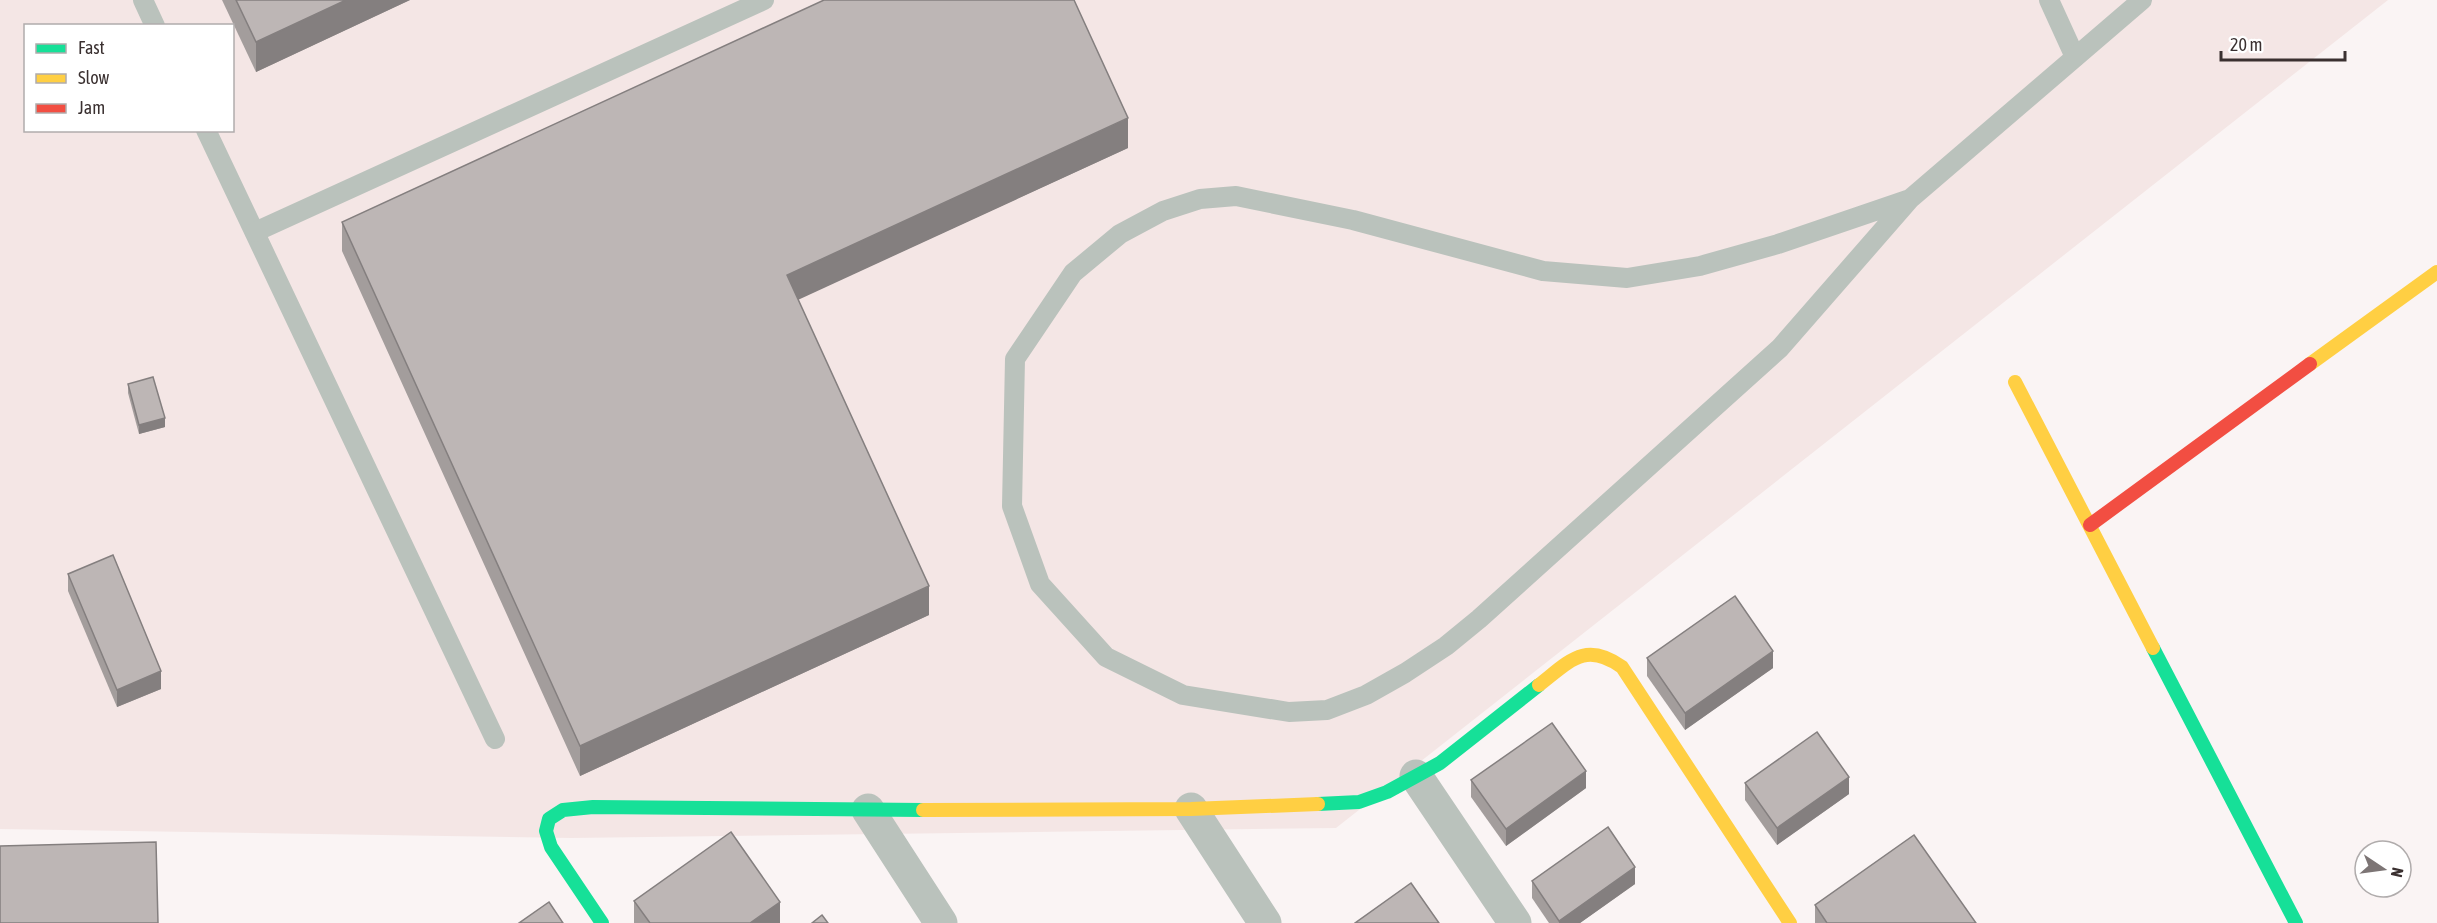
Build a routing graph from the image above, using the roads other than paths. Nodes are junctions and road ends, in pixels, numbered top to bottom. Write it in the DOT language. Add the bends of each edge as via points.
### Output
graph roads {
  1 [pos="143,0"];
  2 [pos="764,0"];
  3 [pos="2049,0"];
  4 [pos="2142,0"];
  5 [pos="155,24"];
  6 [pos="2075,57"];
  7 [pos="207,132"];
  8 [pos="1910,200"];
  9 [pos="255,232"];
  10 [pos="2437,272"];
  11 [pos="2015,382"];
  12 [pos="2090,525"];
  13 [pos="495,739"];
  14 [pos="1416,776"];
  15 [pos="1191,809"];
  16 [pos="868,810"];
  17 [pos="602,923"];
  18 [pos="941,923"];
  19 [pos="1265,923"];
  20 [pos="1515,923"];
  21 [pos="1790,923"];
  22 [pos="2296,923"];
  1 -- 5 [label="lane"];
  2 -- 9 [label="lane"];
  3 -- 6 [label="lane"];
  4 -- 6 [label="lane"];
  6 -- 8 [label="lane"];
  7 -- 9 [label="lane"];
  8 -- 8 [label="lane" via="1700,266 1627,278 1543,271 1353,220 1236,196 1200,199 1162,211 1120,234 1073,273 1015,358 1012,506 1040,584 1106,657 1183,695 1289,712 1328,710 1366,695 1446,646 1479,620 1772,356"];
  9 -- 13 [label="lane"];
  10 -- 12 [label="street"];
  11 -- 12 [label="street"];
  12 -- 22 [label="street"];
  14 -- 15 [label="street" via="1359,802"];
  14 -- 20 [label="street"];
  14 -- 21 [label="street" via="1440,763 1563,666 1586,653 1605,655 1622,668"];
  15 -- 16 [label="street"];
  15 -- 19 [label="street"];
  16 -- 17 [label="street" via="593,807 563,810 549,819 546,831 551,847"];
  16 -- 18 [label="street"];
}
